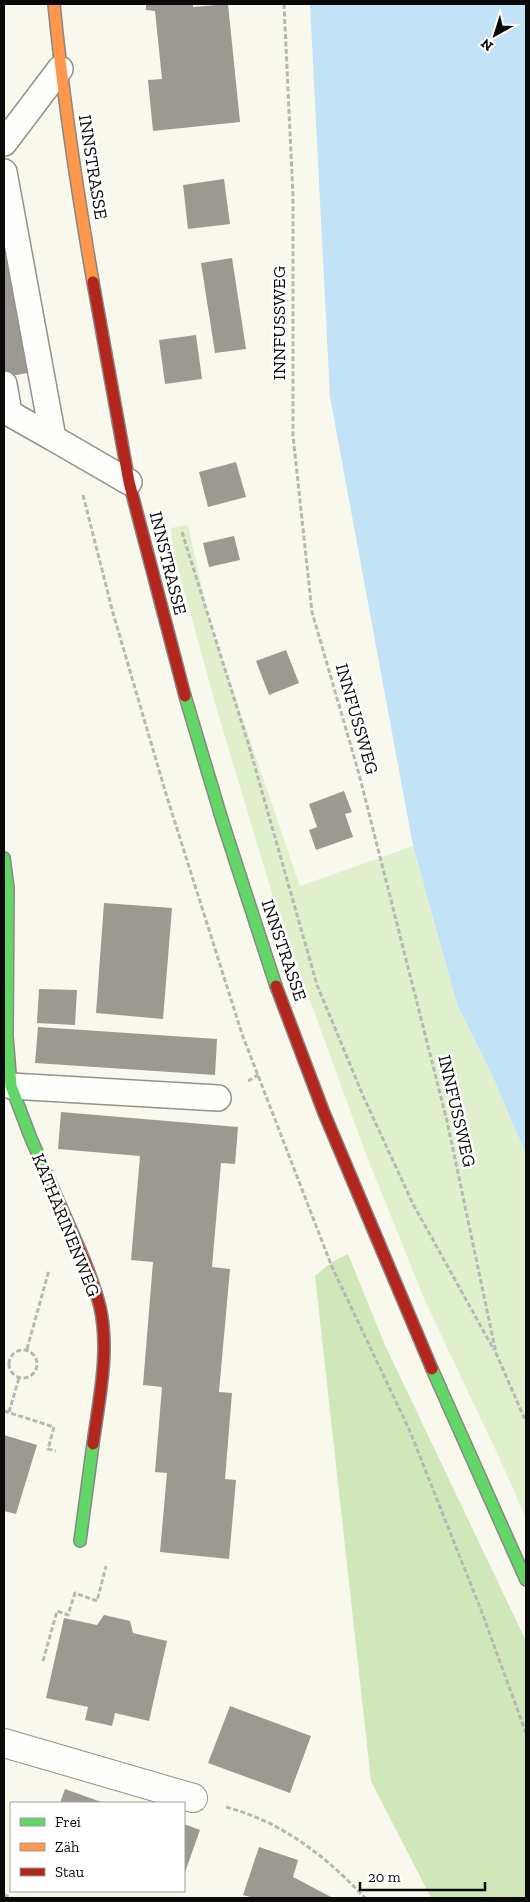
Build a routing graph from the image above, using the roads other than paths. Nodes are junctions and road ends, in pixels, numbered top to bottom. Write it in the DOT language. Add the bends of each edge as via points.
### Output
graph roads {
  1 [pos="54,4"];
  2 [pos="60,69"];
  3 [pos="4,143"];
  4 [pos="4,172"];
  5 [pos="4,384"];
  6 [pos="53,438"];
  7 [pos="129,482"];
  8 [pos="4,858"];
  9 [pos="8,1071"];
  10 [pos="218,1098"];
  11 [pos="80,1540"];
  12 [pos="526,1580"];
  13 [pos="4,1743"];
  14 [pos="193,1798"];
  1 -- 2 [label="main road, INNSTRASSE"];
  2 -- 3 [label="lane"];
  2 -- 7 [label="main road, INNSTRASSE" via="79,201"];
  4 -- 6 [label="lane"];
  5 -- 6 [label="lane" via="9,413"];
  6 -- 7 [label="lane"];
  7 -- 12 [label="main road, INNSTRASSE" via="173,654 275,984 324,1113 414,1330"];
  8 -- 9 [label="main road, KATHARINENWEG" via="8,888"];
  9 -- 10 [label="lane"];
  9 -- 11 [label="main road, KATHARINENWEG" via="63,1216 92,1280 100,1308 103,1367"];
  13 -- 14 [label="street"];
}
